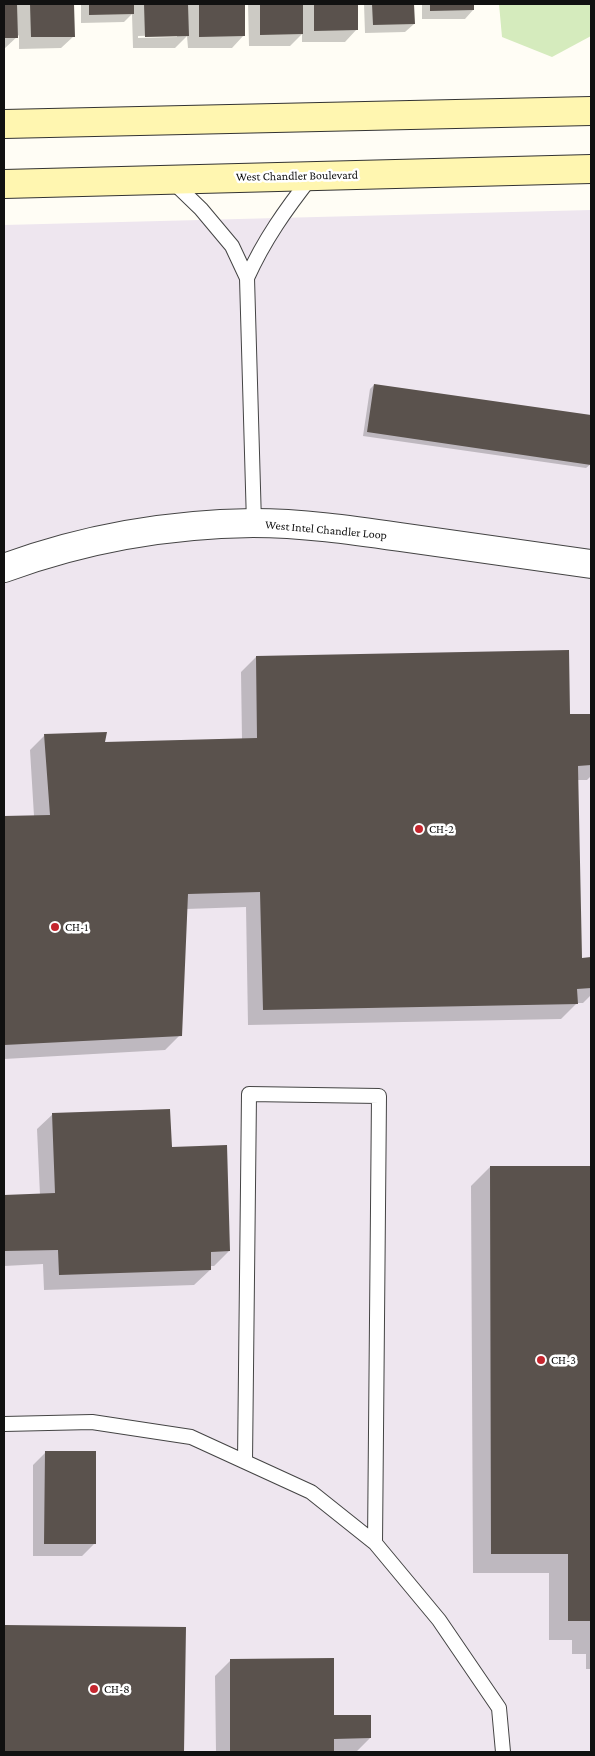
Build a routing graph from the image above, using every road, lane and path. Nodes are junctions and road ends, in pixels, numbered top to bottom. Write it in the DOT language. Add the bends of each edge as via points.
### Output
graph roads {
  1 [pos="591,110"];
  2 [pos="4,124"];
  3 [pos="591,169"];
  4 [pos="312,176"];
  5 [pos="170,180"];
  6 [pos="4,184"];
  7 [pos="247,278"];
  8 [pos="254,523"];
  9 [pos="591,564"];
  10 [pos="4,568"];
  11 [pos="4,1424"];
  12 [pos="245,1462"];
  13 [pos="375,1543"];
  14 [pos="503,1752"];
  1 -- 2 [label="main road"];
  3 -- 4 [label="main road, West Chandler Boulevard"];
  4 -- 5 [label="main road, West Chandler Boulevard"];
  4 -- 7 [label="lane" via="273,226"];
  5 -- 6 [label="main road, West Chandler Boulevard"];
  5 -- 7 [label="lane" via="232,246"];
  7 -- 8 [label="lane"];
  8 -- 9 [label="street, West Intel Chandler Loop" via="344,530"];
  8 -- 10 [label="street, West Intel Chandler Loop" via="126,535 71,547"];
  11 -- 12 [label="lane" via="92,1422 191,1437"];
  12 -- 13 [label="lane" via="311,1492"];
  12 -- 13 [label="lane" via="248,1094 379,1096"];
  13 -- 14 [label="lane" via="439,1620 499,1708"];
}
